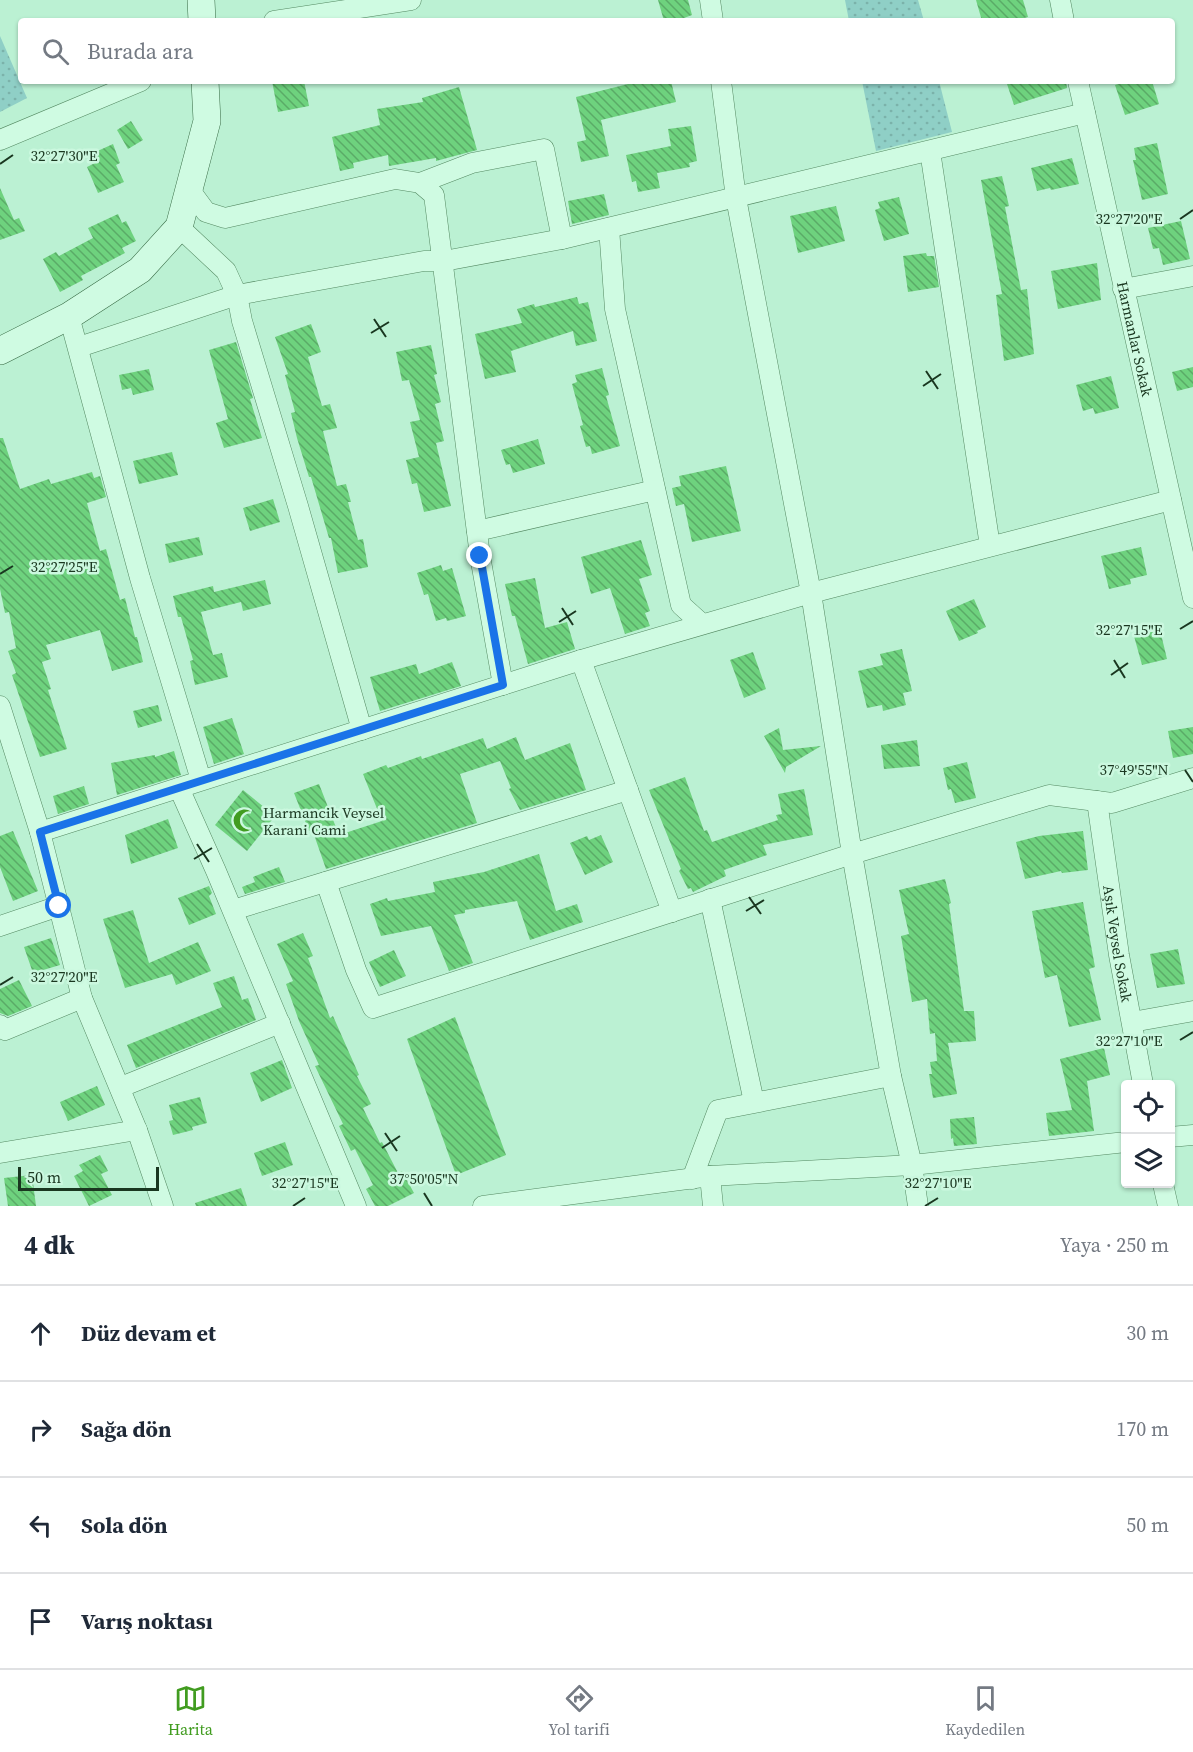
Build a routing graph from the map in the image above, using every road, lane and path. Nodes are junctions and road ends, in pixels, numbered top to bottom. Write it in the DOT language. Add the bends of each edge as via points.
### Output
graph roads {
  1 [pos="201,0"];
  2 [pos="411,0"];
  3 [pos="710,0"];
  4 [pos="1060,0"];
  5 [pos="202,18"];
  6 [pos="294,18"];
  7 [pos="713,18"];
  8 [pos="1063,18"];
  9 [pos="134,84"];
  10 [pos="205,84"];
  11 [pos="721,84"];
  12 [pos="1079,84"];
  13 [pos="1085,113"];
  14 [pos="0,140"];
  15 [pos="930,151"];
  16 [pos="420,183"];
  17 [pos="189,189"];
  18 [pos="736,198"];
  19 [pos="179,227"];
  20 [pos="609,228"];
  21 [pos="562,239"];
  22 [pos="444,261"];
  23 [pos="1193,276"];
  24 [pos="1123,289"];
  25 [pos="237,295"];
  26 [pos="69,316"];
  27 [pos="79,347"];
  28 [pos="0,351"];
  29 [pos="655,490"];
  30 [pos="1171,500"];
  31 [pos="477,531"];
  32 [pos="990,546"];
  33 [pos="811,593"];
  34 [pos="1193,598"];
  35 [pos="702,624"];
  36 [pos="581,660"];
  37 [pos="503,685"];
  38 [pos="1,713"];
  39 [pos="362,730"];
  40 [pos="1193,778"];
  41 [pos="201,780"];
  42 [pos="179,788"];
  43 [pos="628,790"];
  44 [pos="1097,801"];
  45 [pos="40,832"];
  46 [pos="852,854"];
  47 [pos="326,882"];
  48 [pos="710,899"];
  49 [pos="59,906"];
  50 [pos="232,910"];
  51 [pos="672,912"];
  52 [pos="0,926"];
  53 [pos="82,998"];
  54 [pos="1193,1011"];
  55 [pos="1132,1022"];
  56 [pos="280,1023"];
  57 [pos="0,1025"];
  58 [pos="891,1077"];
  59 [pos="1142,1080"];
  60 [pos="121,1087"];
  61 [pos="754,1102"];
  62 [pos="137,1130"];
  63 [pos="1193,1135"];
  64 [pos="1175,1137"];
  65 [pos="1121,1142"];
  66 [pos="0,1153"];
  67 [pos="912,1165"];
  68 [pos="701,1177"];
  69 [pos="1164,1188"];
  70 [pos="163,1206"];
  71 [pos="356,1206"];
  72 [pos="483,1206"];
  73 [pos="713,1206"];
  74 [pos="918,1206"];
  75 [pos="1168,1206"];
  1 -- 5 [label="street"];
  2 -- 6 [label="street"];
  3 -- 7 [label="street"];
  4 -- 8 [label="street"];
  9 -- 14 [label="street"];
  10 -- 17 [label="street" via="207,121"];
  11 -- 18 [label="street"];
  12 -- 13 [label="street, Harmanlar Sokak"];
  13 -- 15 [label="street"];
  13 -- 24 [label="street, Harmanlar Sokak"];
  15 -- 18 [label="street"];
  15 -- 32 [label="street"];
  16 -- 17 [label="street" via="395,178 225,218 206,212"];
  16 -- 21 [label="street" via="472,163 544,149"];
  16 -- 22 [label="street" via="434,195"];
  17 -- 19 [label="street"];
  18 -- 20 [label="street"];
  18 -- 33 [label="street"];
  19 -- 25 [label="street" via="226,271"];
  19 -- 26 [label="street" via="140,270"];
  20 -- 21 [label="street"];
  20 -- 29 [label="street" via="615,309"];
  21 -- 22 [label="street"];
  22 -- 25 [label="street" via="424,261"];
  22 -- 31 [label="street"];
  23 -- 24 [label="street"];
  24 -- 30 [label="street, Harmanlar Sokak"];
  25 -- 27 [label="street"];
  25 -- 39 [label="street"];
  26 -- 27 [label="street"];
  26 -- 28 [label="street"];
  27 -- 41 [label="street" via="140,578"];
  29 -- 31 [label="street"];
  29 -- 35 [label="street" via="681,605"];
  30 -- 32 [label="street"];
  30 -- 34 [label="street, Harmanlar Sokak"];
  31 -- 37 [label="street"];
  32 -- 33 [label="street"];
  33 -- 35 [label="street"];
  33 -- 46 [label="street"];
  35 -- 36 [label="street"];
  36 -- 37 [label="street"];
  36 -- 43 [label="street"];
  37 -- 39 [label="street"];
  38 -- 45 [label="street"];
  39 -- 41 [label="street"];
  40 -- 44 [label="street" via="1112,803"];
  41 -- 42 [label="street"];
  42 -- 45 [label="street"];
  42 -- 50 [label="street"];
  43 -- 47 [label="street"];
  43 -- 51 [label="street"];
  44 -- 46 [label="street" via="1049,795"];
  44 -- 55 [label="street, Aşık Veysel Sokak"];
  45 -- 49 [label="street"];
  46 -- 48 [label="street"];
  46 -- 58 [label="street"];
  47 -- 50 [label="street"];
  47 -- 51 [label="street" via="356,970 374,1008"];
  48 -- 51 [label="street"];
  48 -- 61 [label="street"];
  49 -- 52 [label="street"];
  49 -- 53 [label="street"];
  50 -- 56 [label="street"];
  53 -- 57 [label="street" via="4,1030"];
  53 -- 60 [label="street"];
  54 -- 55 [label="street"];
  55 -- 59 [label="street, Aşık Veysel Sokak"];
  56 -- 60 [label="street"];
  56 -- 71 [label="street"];
  58 -- 61 [label="street"];
  58 -- 67 [label="street"];
  60 -- 62 [label="street"];
  61 -- 68 [label="street" via="718,1110"];
  62 -- 66 [label="street"];
  62 -- 70 [label="street"];
  63 -- 64 [label="street"];
  65 -- 67 [label="street"];
  67 -- 68 [label="street"];
  67 -- 74 [label="street"];
  68 -- 72 [label="street"];
  68 -- 73 [label="street"];
  69 -- 75 [label="street"];
}
